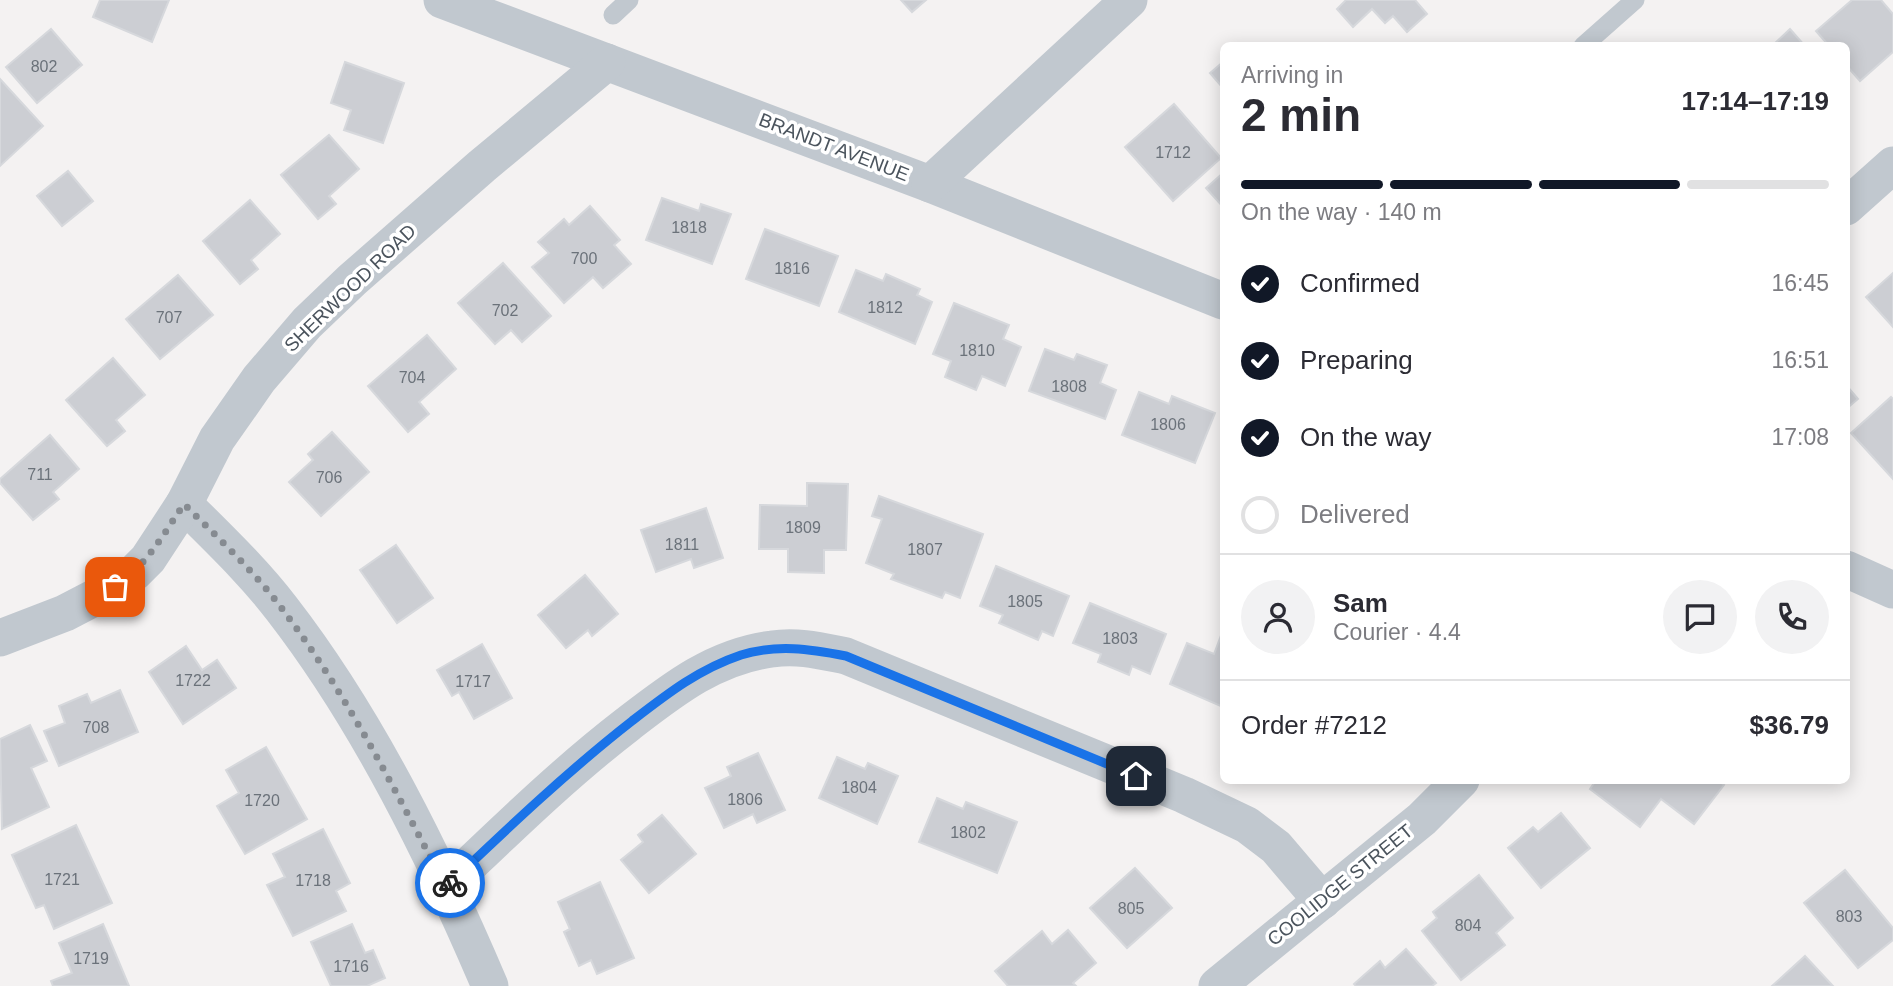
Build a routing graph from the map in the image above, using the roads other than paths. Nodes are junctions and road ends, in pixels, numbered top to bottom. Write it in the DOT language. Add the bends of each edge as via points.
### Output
graph roads {
  1 [pos="442,0"];
  2 [pos="629,0"];
  3 [pos="1129,0"];
  4 [pos="1635,0"];
  5 [pos="612,15"];
  6 [pos="1588,42"];
  7 [pos="607,62"];
  8 [pos="1893,165"];
  9 [pos="930,184"];
  10 [pos="1850,203"];
  11 [pos="1220,300"];
  12 [pos="184,504"];
  13 [pos="1850,571"];
  14 [pos="1893,590"];
  15 [pos="0,638"];
  16 [pos="1457,784"];
  17 [pos="446,887"];
  18 [pos="1322,901"];
  19 [pos="490,986"];
  20 [pos="1217,986"];
  1 -- 7 [label="street, BRANDT AVENUE"];
  2 -- 5 [label="lane"];
  3 -- 9 [label="street"];
  4 -- 6 [label="lane"];
  7 -- 9 [label="street, BRANDT AVENUE"];
  7 -- 12 [label="street, SHERWOOD ROAD" via="482,166 307,323 259,379 217,439"];
  8 -- 10 [label="street"];
  9 -- 11 [label="street, BRANDT AVENUE"];
  12 -- 15 [label="street, SHERWOOD ROAD" via="148,559 115,587"];
  12 -- 17 [label="street" via="274,599 321,662 376,751"];
  13 -- 14 [label="street"];
  16 -- 18 [label="street, COOLIDGE STREET" via="1422,819"];
  17 -- 18 [label="street" via="599,746 682,683 743,654 805,648 846,656 1247,825 1276,847"];
  17 -- 19 [label="street"];
  18 -- 20 [label="street, COOLIDGE STREET"];
}
